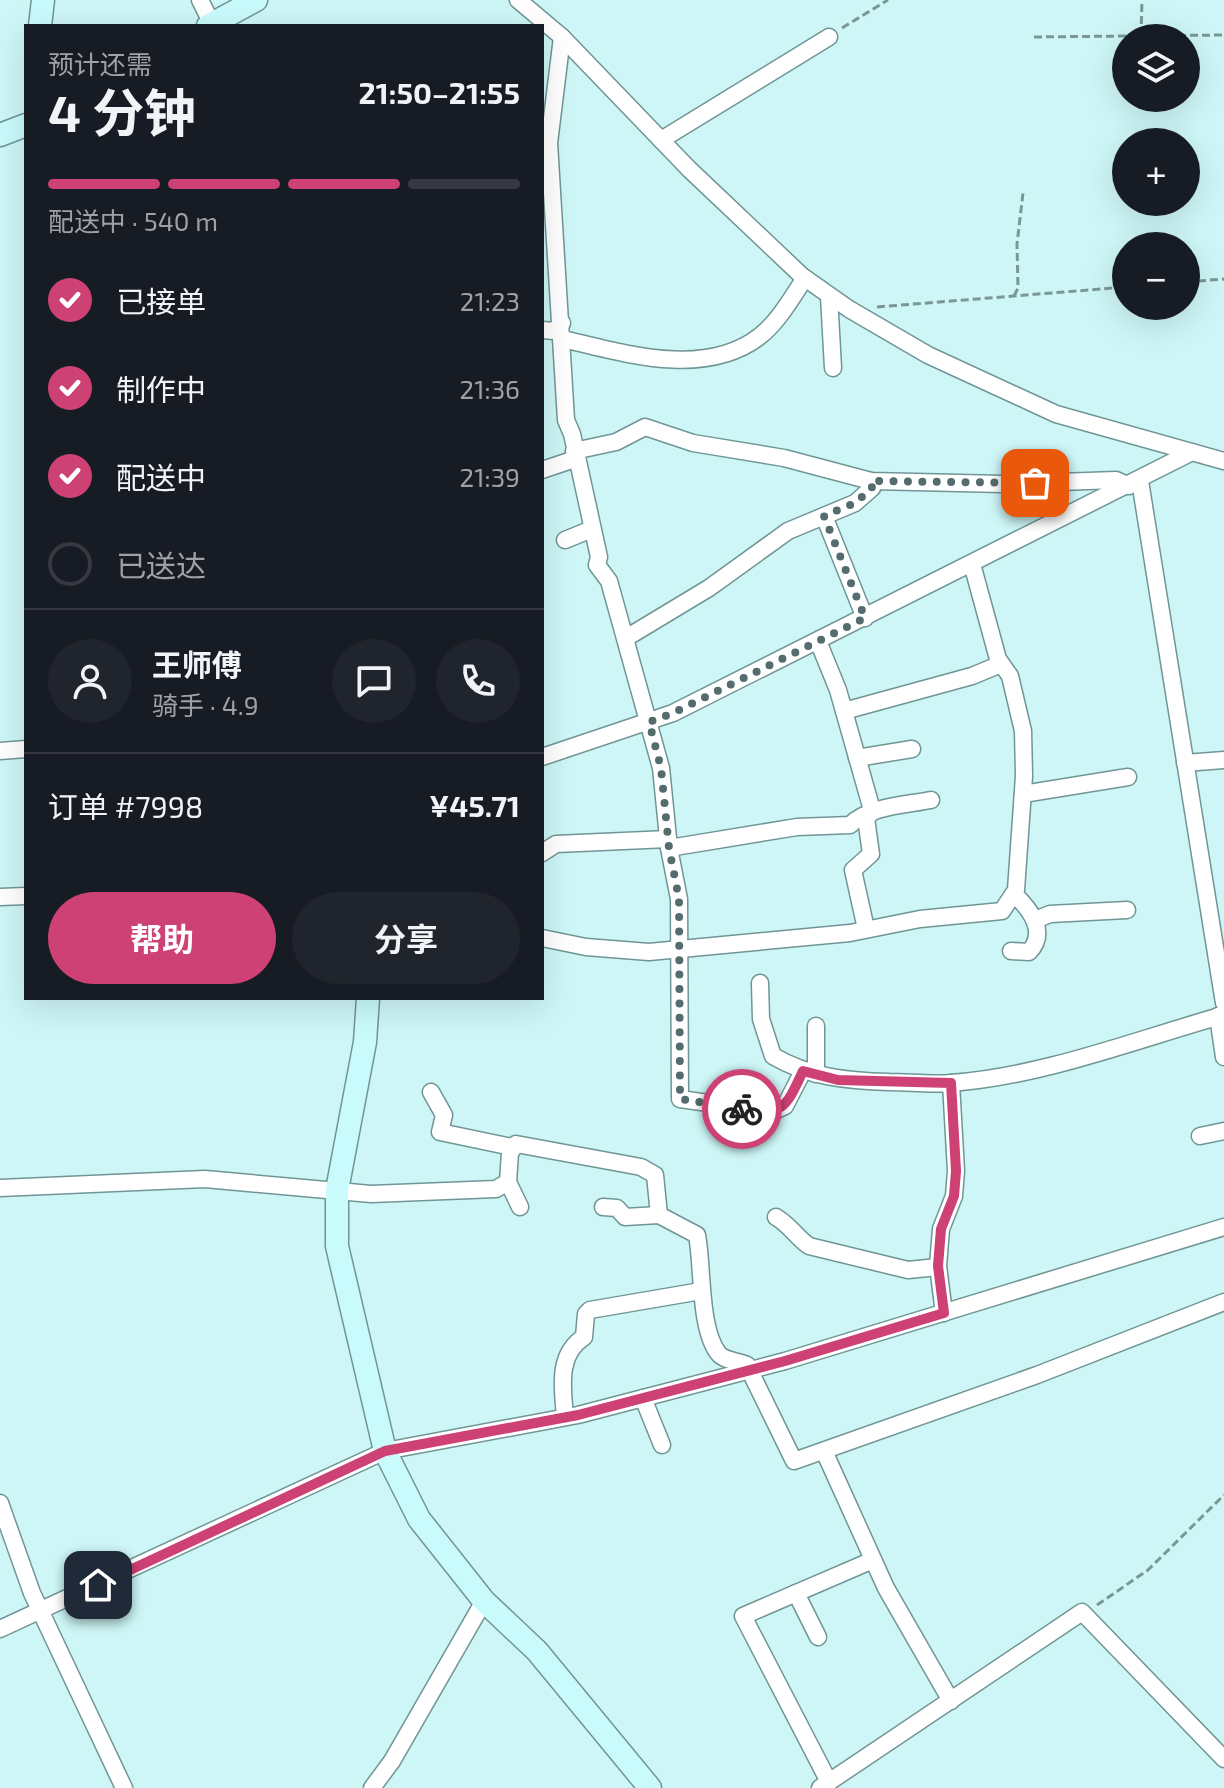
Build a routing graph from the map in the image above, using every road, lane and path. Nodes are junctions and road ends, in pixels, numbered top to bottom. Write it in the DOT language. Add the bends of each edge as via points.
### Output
graph roads {
  1 [pos="43,0"];
  2 [pos="200,0"];
  3 [pos="256,0"];
  4 [pos="518,0"];
  5 [pos="888,0"];
  6 [pos="1142,0"];
  7 [pos="40,24"];
  8 [pos="210,24"];
  9 [pos="212,24"];
  10 [pos="1141,24"];
  11 [pos="1200,35"];
  12 [pos="1224,35"];
  13 [pos="1112,36"];
  14 [pos="562,37"];
  15 [pos="829,37"];
  16 [pos="1034,37"];
  17 [pos="24,126"];
  18 [pos="0,135"];
  19 [pos="661,140"];
  20 [pos="1023,193"];
  21 [pos="805,278"];
  22 [pos="1224,279"];
  23 [pos="1200,281"];
  24 [pos="1112,288"];
  25 [pos="829,296"];
  26 [pos="1014,296"];
  27 [pos="849,309"];
  28 [pos="544,330"];
  29 [pos="562,331"];
  30 [pos="833,368"];
  31 [pos="1192,452"];
  32 [pos="574,455"];
  33 [pos="1224,461"];
  34 [pos="544,469"];
  35 [pos="871,481"];
  36 [pos="1134,483"];
  37 [pos="824,516"];
  38 [pos="592,529"];
  39 [pos="565,540"];
  40 [pos="972,564"];
  41 [pos="865,618"];
  42 [pos="626,638"];
  43 [pos="818,641"];
  44 [pos="1001,664"];
  45 [pos="844,711"];
  46 [pos="649,722"];
  47 [pos="24,749"];
  48 [pos="912,749"];
  49 [pos="0,751"];
  50 [pos="544,756"];
  51 [pos="857,758"];
  52 [pos="1224,760"];
  53 [pos="1185,763"];
  54 [pos="1128,777"];
  55 [pos="1023,794"];
  56 [pos="931,800"];
  57 [pos="872,812"];
  58 [pos="669,844"];
  59 [pos="544,852"];
  60 [pos="1014,894"];
  61 [pos="24,896"];
  62 [pos="0,897"];
  63 [pos="1127,910"];
  64 [pos="1035,920"];
  65 [pos="866,929"];
  66 [pos="544,938"];
  67 [pos="681,950"];
  68 [pos="1011,951"];
  69 [pos="760,983"];
  70 [pos="368,1000"];
  71 [pos="1222,1011"];
  72 [pos="816,1026"];
  73 [pos="1224,1057"];
  74 [pos="809,1073"];
  75 [pos="951,1083"];
  76 [pos="431,1092"];
  77 [pos="1224,1131"];
  78 [pos="1200,1136"];
  79 [pos="512,1147"];
  80 [pos="508,1182"];
  81 [pos="0,1188"];
  82 [pos="337,1190"];
  83 [pos="520,1207"];
  84 [pos="603,1207"];
  85 [pos="659,1215"];
  86 [pos="776,1217"];
  87 [pos="1224,1227"];
  88 [pos="938,1267"];
  89 [pos="701,1291"];
  90 [pos="1224,1302"];
  91 [pos="944,1313"];
  92 [pos="749,1371"];
  93 [pos="643,1398"];
  94 [pos="565,1417"];
  95 [pos="662,1445"];
  96 [pos="385,1451"];
  97 [pos="824,1451"];
  98 [pos="1224,1495"];
  99 [pos="0,1503"];
  100 [pos="873,1560"];
  101 [pos="796,1593"];
  102 [pos="484,1601"];
  103 [pos="40,1611"];
  104 [pos="1086,1615"];
  105 [pos="0,1629"];
  106 [pos="818,1637"];
  107 [pos="951,1701"];
  108 [pos="1224,1759"];
  109 [pos="825,1785"];
  110 [pos="124,1788"];
  111 [pos="372,1788"];
  112 [pos="650,1788"];
  1 -- 7 [label="street"];
  2 -- 8 [label="street"];
  3 -- 9 [label="street"];
  4 -- 14 [label="street"];
  5 -- 15 [label="path"];
  6 -- 10 [label="path"];
  11 -- 12 [label="path"];
  13 -- 16 [label="path"];
  14 -- 19 [label="street"];
  14 -- 29 [label="street" via="549,143"];
  15 -- 19 [label="street"];
  17 -- 18 [label="street"];
  19 -- 21 [label="street"];
  20 -- 26 [label="path"];
  21 -- 25 [label="street"];
  21 -- 29 [label="street" via="760,336 726,354 680,360"];
  22 -- 23 [label="path"];
  24 -- 26 [label="path"];
  25 -- 27 [label="street"];
  25 -- 30 [label="street"];
  26 -- 27 [label="path"];
  27 -- 31 [label="street" via="928,355 1056,414"];
  28 -- 29 [label="street"];
  29 -- 32 [label="street" via="566,420"];
  31 -- 33 [label="street"];
  31 -- 36 [label="street"];
  32 -- 34 [label="street"];
  32 -- 35 [label="street" via="645,427 693,443 784,458"];
  32 -- 38 [label="street"];
  35 -- 36 [label="street"];
  35 -- 37 [label="street" via="872,488 855,503"];
  36 -- 40 [label="street"];
  36 -- 53 [label="street"];
  37 -- 41 [label="street"];
  37 -- 42 [label="street" via="788,531 709,588"];
  38 -- 39 [label="street"];
  38 -- 42 [label="street" via="597,565 609,581"];
  40 -- 41 [label="street"];
  40 -- 44 [label="street"];
  41 -- 43 [label="street"];
  42 -- 46 [label="street"];
  43 -- 45 [label="street"];
  43 -- 46 [label="street"];
  44 -- 45 [label="street"];
  44 -- 55 [label="street" via="1010,676 1023,731"];
  45 -- 51 [label="street"];
  46 -- 50 [label="street"];
  46 -- 58 [label="street" via="661,768"];
  47 -- 49 [label="street"];
  48 -- 51 [label="street"];
  51 -- 57 [label="street"];
  52 -- 53 [label="street"];
  53 -- 71 [label="street"];
  54 -- 55 [label="street"];
  55 -- 60 [label="street"];
  56 -- 57 [label="street"];
  57 -- 58 [label="street" via="850,825"];
  57 -- 65 [label="street" via="866,818 871,854 853,870"];
  58 -- 59 [label="street" via="556,844"];
  58 -- 67 [label="street"];
  60 -- 64 [label="street"];
  60 -- 65 [label="street" via="1002,911"];
  61 -- 62 [label="street"];
  63 -- 64 [label="street" via="1050,914"];
  64 -- 68 [label="street" via="1033,948"];
  65 -- 67 [label="street"];
  66 -- 67 [label="street" via="586,947"];
  67 -- 74 [label="street" via="680,1099 772,1112 785,1106"];
  69 -- 74 [label="street" via="766,1041 773,1056"];
  70 -- 82 [label="street"];
  71 -- 73 [label="street"];
  71 -- 75 [label="street" via="1055,1064"];
  72 -- 74 [label="street"];
  74 -- 75 [label="street" via="838,1080"];
  75 -- 88 [label="street" via="956,1171 954,1196 941,1229"];
  76 -- 79 [label="street" via="444,1115 440,1132"];
  77 -- 78 [label="street"];
  79 -- 80 [label="street"];
  79 -- 85 [label="street" via="649,1170 655,1175"];
  80 -- 82 [label="street" via="479,1190"];
  80 -- 83 [label="street"];
  81 -- 82 [label="street" via="205,1179"];
  82 -- 96 [label="street" via="337,1246"];
  84 -- 85 [label="street" via="617,1208 625,1217"];
  85 -- 89 [label="street" via="697,1235"];
  86 -- 88 [label="street" via="809,1246 908,1270"];
  87 -- 91 [label="street"];
  88 -- 91 [label="street"];
  89 -- 92 [label="street" via="719,1354 747,1365"];
  89 -- 94 [label="street" via="590,1310 584,1337 564,1366"];
  90 -- 97 [label="street"];
  91 -- 92 [label="street"];
  92 -- 93 [label="street"];
  92 -- 97 [label="street" via="794,1461"];
  93 -- 94 [label="street"];
  93 -- 95 [label="street"];
  94 -- 96 [label="street"];
  96 -- 102 [label="street" via="419,1519"];
  96 -- 103 [label="street"];
  97 -- 100 [label="street"];
  98 -- 104 [label="path" via="1148,1570"];
  99 -- 103 [label="street"];
  100 -- 101 [label="street"];
  100 -- 107 [label="street"];
  101 -- 106 [label="street"];
  101 -- 109 [label="street" via="743,1616"];
  102 -- 111 [label="street"];
  102 -- 112 [label="street" via="537,1651"];
  103 -- 105 [label="street"];
  103 -- 110 [label="street"];
  104 -- 107 [label="street" via="1082,1612"];
  104 -- 108 [label="street"];
  107 -- 109 [label="street"];
}
